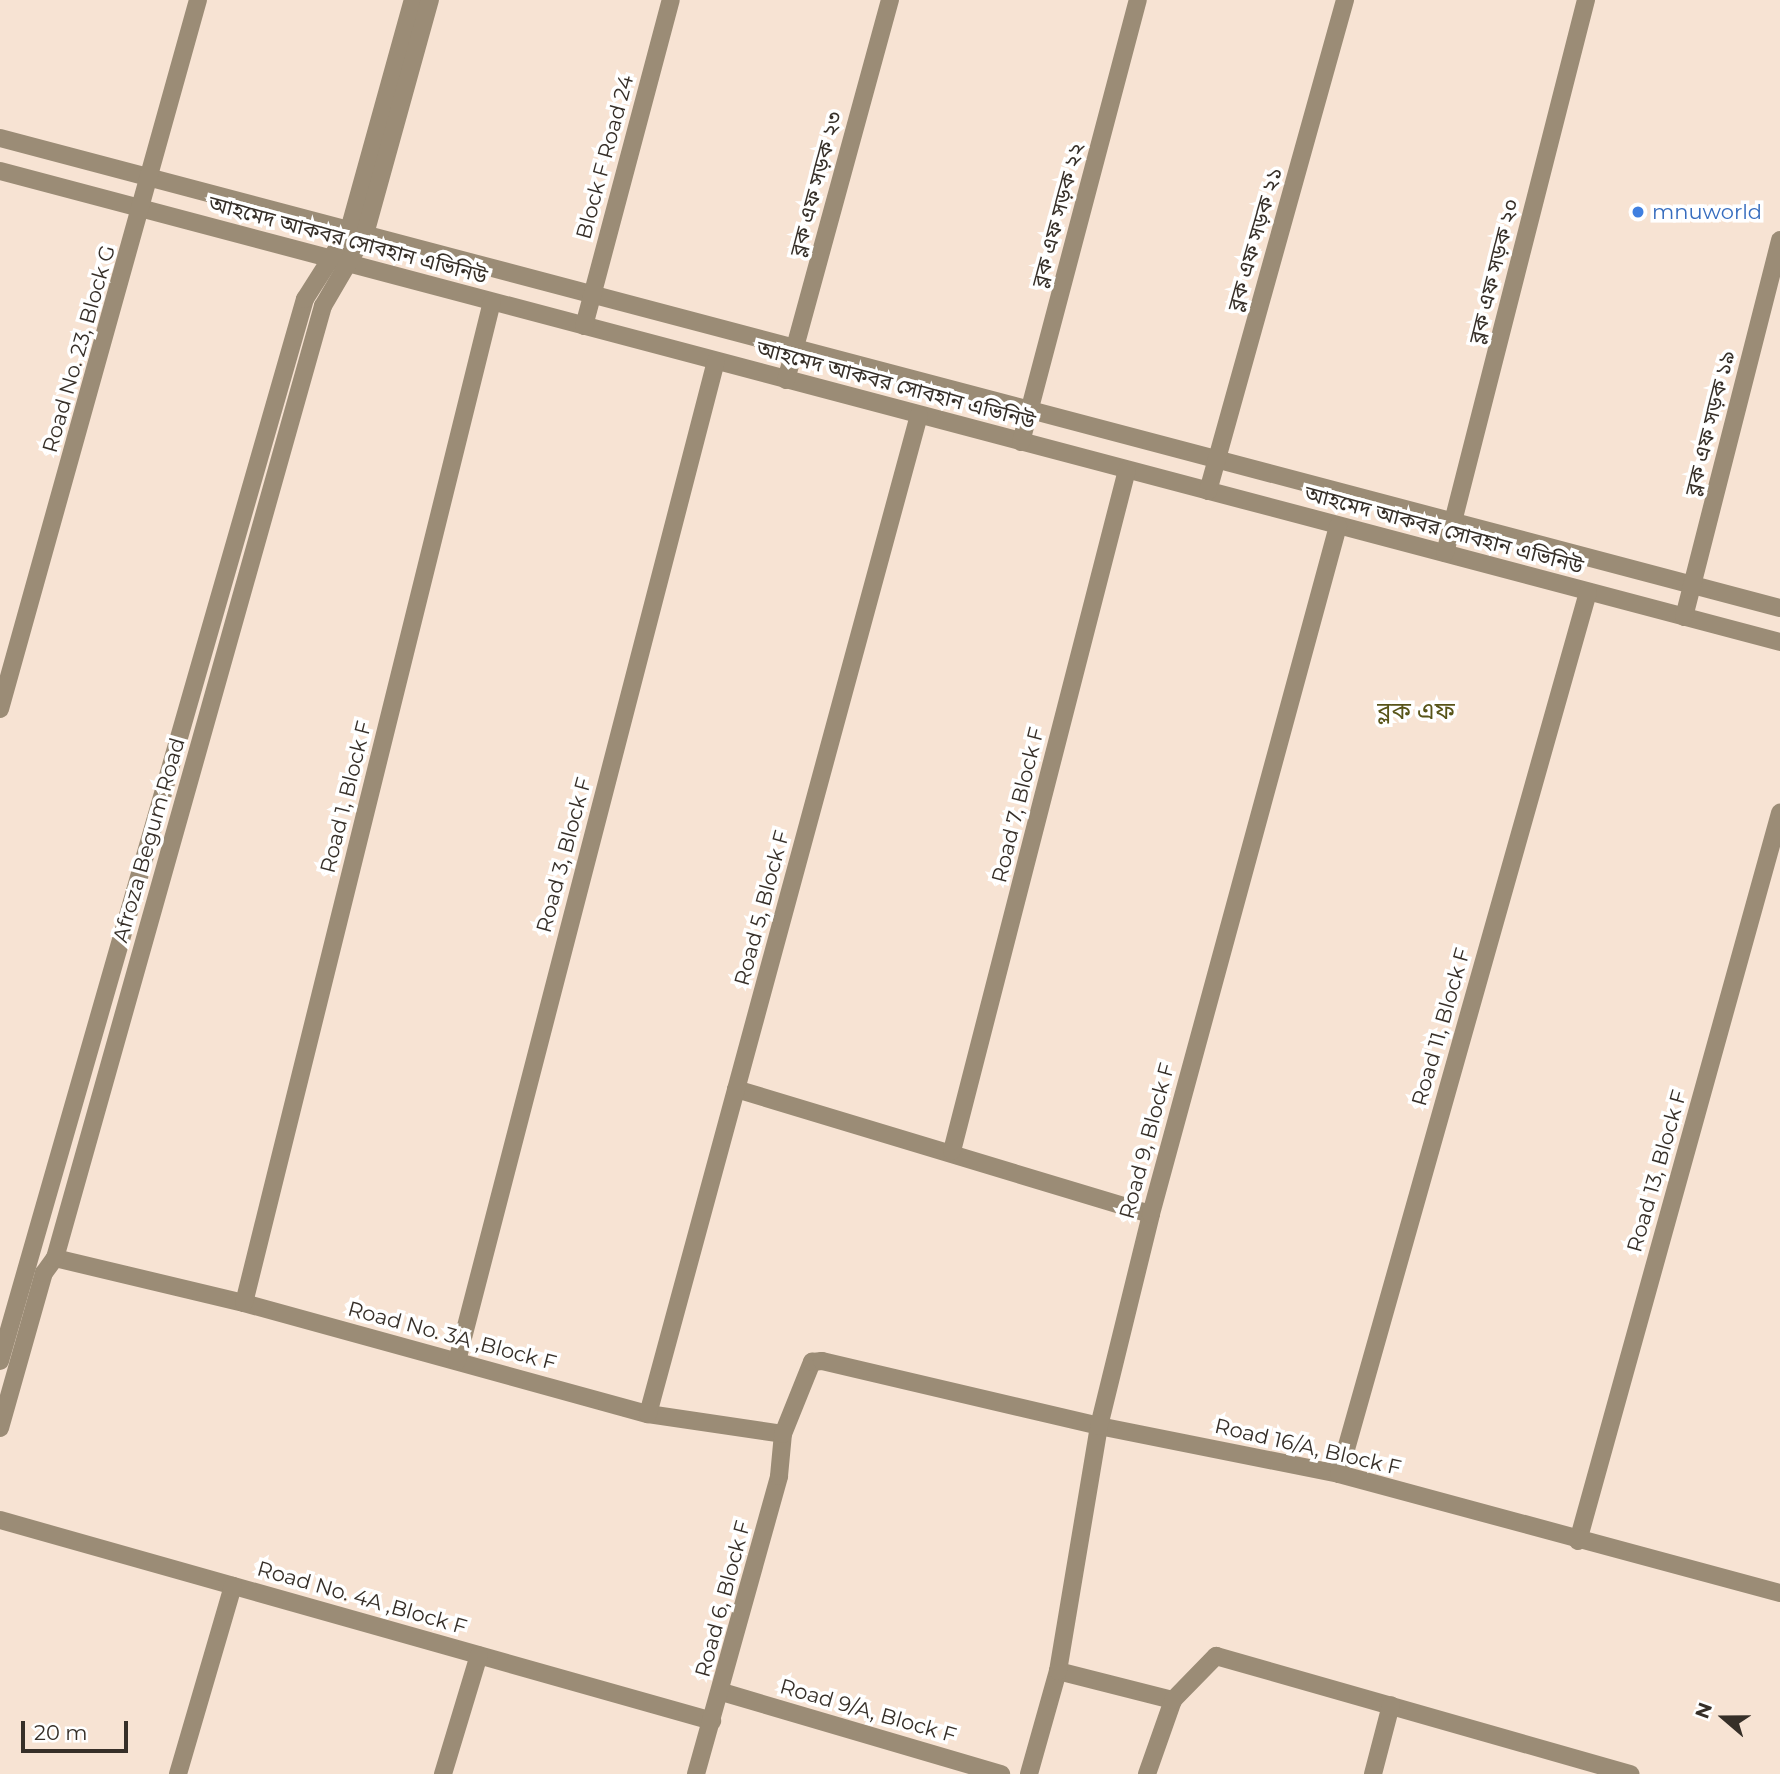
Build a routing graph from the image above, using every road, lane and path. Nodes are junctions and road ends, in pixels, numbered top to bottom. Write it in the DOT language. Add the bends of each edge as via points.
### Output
graph roads {
  1 [pos="198,0"];
  2 [pos="413,0"];
  3 [pos="430,0"];
  4 [pos="671,0"];
  5 [pos="890,0"];
  6 [pos="1138,0"];
  7 [pos="1345,0"];
  8 [pos="1586,0"];
  9 [pos="0,138"];
  10 [pos="0,172"];
  11 [pos="151,178"];
  12 [pos="143,209"];
  13 [pos="357,232"];
  14 [pos="1780,240"];
  15 [pos="338,263"];
  16 [pos="593,294"];
  17 [pos="492,302"];
  18 [pos="584,326"];
  19 [pos="795,348"];
  20 [pos="716,361"];
  21 [pos="786,380"];
  22 [pos="1029,410"];
  23 [pos="919,415"];
  24 [pos="1021,442"];
  25 [pos="1217,460"];
  26 [pos="1127,470"];
  27 [pos="1208,491"];
  28 [pos="1453,522"];
  29 [pos="1338,526"];
  30 [pos="1445,554"];
  31 [pos="1692,585"];
  32 [pos="1588,592"];
  33 [pos="1780,608"];
  34 [pos="1684,617"];
  35 [pos="1780,642"];
  36 [pos="0,709"];
  37 [pos="1780,813"];
  38 [pos="736,1089"];
  39 [pos="953,1152"];
  40 [pos="1151,1214"];
  41 [pos="55,1258"];
  42 [pos="244,1303"];
  43 [pos="6,1315"];
  44 [pos="31,1322"];
  45 [pos="457,1360"];
  46 [pos="822,1361"];
  47 [pos="0,1362"];
  48 [pos="648,1414"];
  49 [pos="1099,1426"];
  50 [pos="0,1428"];
  51 [pos="783,1434"];
  52 [pos="1339,1474"];
  53 [pos="0,1520"];
  54 [pos="1578,1541"];
  55 [pos="233,1586"];
  56 [pos="1780,1593"];
  57 [pos="479,1655"];
  58 [pos="1058,1671"];
  59 [pos="722,1692"];
  60 [pos="1172,1700"];
  61 [pos="1391,1705"];
  62 [pos="712,1721"];
  63 [pos="1595,1768"];
  64 [pos="178,1774"];
  65 [pos="443,1774"];
  66 [pos="696,1774"];
  67 [pos="1001,1774"];
  68 [pos="1029,1774"];
  69 [pos="1147,1774"];
  70 [pos="1373,1774"];
  71 [pos="1631,1774"];
  1 -- 11 [label="street, Road No. 23, Block G"];
  2 -- 13 [label="street"];
  3 -- 13 [label="street"];
  4 -- 16 [label="street, Block F Road 24"];
  5 -- 19 [label="street, ব্লক এফ সড়ক ২৩"];
  6 -- 22 [label="street, ব্লক এফ সড়ক ২২"];
  7 -- 25 [label="street, ব্লক এফ সড়ক ২১"];
  8 -- 28 [label="street, ব্লক এফ সড়ক ২০"];
  9 -- 11 [label="street, আহমেদ আকবর সোবহান এভিনিউ"];
  10 -- 12 [label="street, আহমেদ আকবর সোবহান এভিনিউ"];
  11 -- 12 [label="street, Road No. 23, Block G"];
  11 -- 13 [label="street, আহমেদ আকবর সোবহান এভিনিউ"];
  12 -- 15 [label="street, আহমেদ আকবর সোবহান এভিনিউ"];
  12 -- 36 [label="street, Road No. 23, Block G"];
  13 -- 15 [label="street"];
  13 -- 16 [label="street, আহমেদ আকবর সোবহান এভিনিউ"];
  14 -- 31 [label="street, ব্লক এফ সড়ক ১৯"];
  15 -- 17 [label="street, আহমেদ আকবর সোবহান এভিনিউ"];
  15 -- 41 [label="street, Afroza Begum Road"];
  15 -- 43 [label="street, Afroza Begum Road" via="304,299"];
  16 -- 18 [label="street, Block F Road 24"];
  16 -- 19 [label="street, আহমেদ আকবর সোবহান এভিনিউ"];
  17 -- 18 [label="street, আহমেদ আকবর সোবহান এভিনিউ"];
  17 -- 42 [label="street, Road 1, Block F"];
  18 -- 20 [label="street, আহমেদ আকবর সোবহান এভিনিউ"];
  19 -- 21 [label="street, ব্লক এফ সড়ক ২৩"];
  19 -- 22 [label="street, আহমেদ আকবর সোবহান এভিনিউ"];
  20 -- 21 [label="street, আহমেদ আকবর সোবহান এভিনিউ"];
  20 -- 45 [label="street, Road 3, Block F"];
  21 -- 23 [label="street, আহমেদ আকবর সোবহান এভিনিউ"];
  22 -- 24 [label="street, ব্লক এফ সড়ক ২২"];
  22 -- 25 [label="street, আহমেদ আকবর সোবহান এভিনিউ"];
  23 -- 24 [label="street, আহমেদ আকবর সোবহান এভিনিউ"];
  23 -- 38 [label="street, Road 5, Block F"];
  24 -- 26 [label="street, আহমেদ আকবর সোবহান এভিনিউ"];
  25 -- 27 [label="street, ব্লক এফ সড়ক ২১"];
  25 -- 28 [label="street, আহমেদ আকবর সোবহান এভিনিউ"];
  26 -- 27 [label="street, আহমেদ আকবর সোবহান এভিনিউ"];
  26 -- 39 [label="street, Road 7, Block F"];
  27 -- 29 [label="street, আহমেদ আকবর সোবহান এভিনিউ"];
  28 -- 30 [label="street, ব্লক এফ সড়ক ২০"];
  28 -- 31 [label="street, আহমেদ আকবর সোবহান এভিনিউ"];
  29 -- 30 [label="street, আহমেদ আকবর সোবহান এভিনিউ"];
  29 -- 40 [label="street, Road 9, Block F"];
  30 -- 32 [label="street, আহমেদ আকবর সোবহান এভিনিউ"];
  31 -- 33 [label="street, আহমেদ আকবর সোবহান এভিনিউ"];
  31 -- 34 [label="street, ব্লক এফ সড়ক ১৯"];
  32 -- 34 [label="street, আহমেদ আকবর সোবহান এভিনিউ"];
  32 -- 52 [label="street, Road 11, Block F"];
  34 -- 35 [label="street, আহমেদ আকবর সোবহান এভিনিউ"];
  37 -- 54 [label="street, Road 13, Block F"];
  38 -- 39 [label="street"];
  38 -- 48 [label="street, Road 5, Block F"];
  39 -- 40 [label="street"];
  40 -- 49 [label="street, Road 9, Block F"];
  41 -- 42 [label="street, Road No. 3A ,Block F"];
  41 -- 44 [label="street, Afroza Begum Road" via="44,1273"];
  42 -- 45 [label="street, Road No. 3A ,Block F"];
  43 -- 44 [label="street"];
  43 -- 47 [label="street, Afroza Begum Road"];
  44 -- 50 [label="street, Afroza Begum Road"];
  45 -- 48 [label="street, Road No. 3A ,Block F"];
  46 -- 49 [label="street, Road 16/A, Block F"];
  46 -- 51 [label="street, Road 6, Block F" via="811,1362 805,1370"];
  48 -- 51 [label="street, Road No. 3A ,Block F"];
  49 -- 52 [label="street, Road 16/A, Block F"];
  49 -- 58 [label="street, Road 9, Block F"];
  51 -- 59 [label="street, Road 6, Block F" via="779,1476"];
  52 -- 54 [label="street, Road 16/A, Block F"];
  53 -- 55 [label="street, Road No. 4A ,Block F"];
  54 -- 56 [label="street, Road 16/A, Block F"];
  55 -- 57 [label="street, Road No. 4A ,Block F"];
  55 -- 64 [label="street"];
  57 -- 62 [label="street, Road No. 4A ,Block F"];
  57 -- 65 [label="street"];
  58 -- 60 [label="street"];
  58 -- 68 [label="street, Road 9, Block F"];
  59 -- 62 [label="street, Road 6, Block F"];
  59 -- 67 [label="street, Road 9/A, Block F"];
  60 -- 61 [label="street" via="1216,1657"];
  60 -- 69 [label="street"];
  61 -- 63 [label="street"];
  61 -- 70 [label="street"];
  62 -- 66 [label="street, Road 6, Block F"];
  63 -- 71 [label="street"];
}
